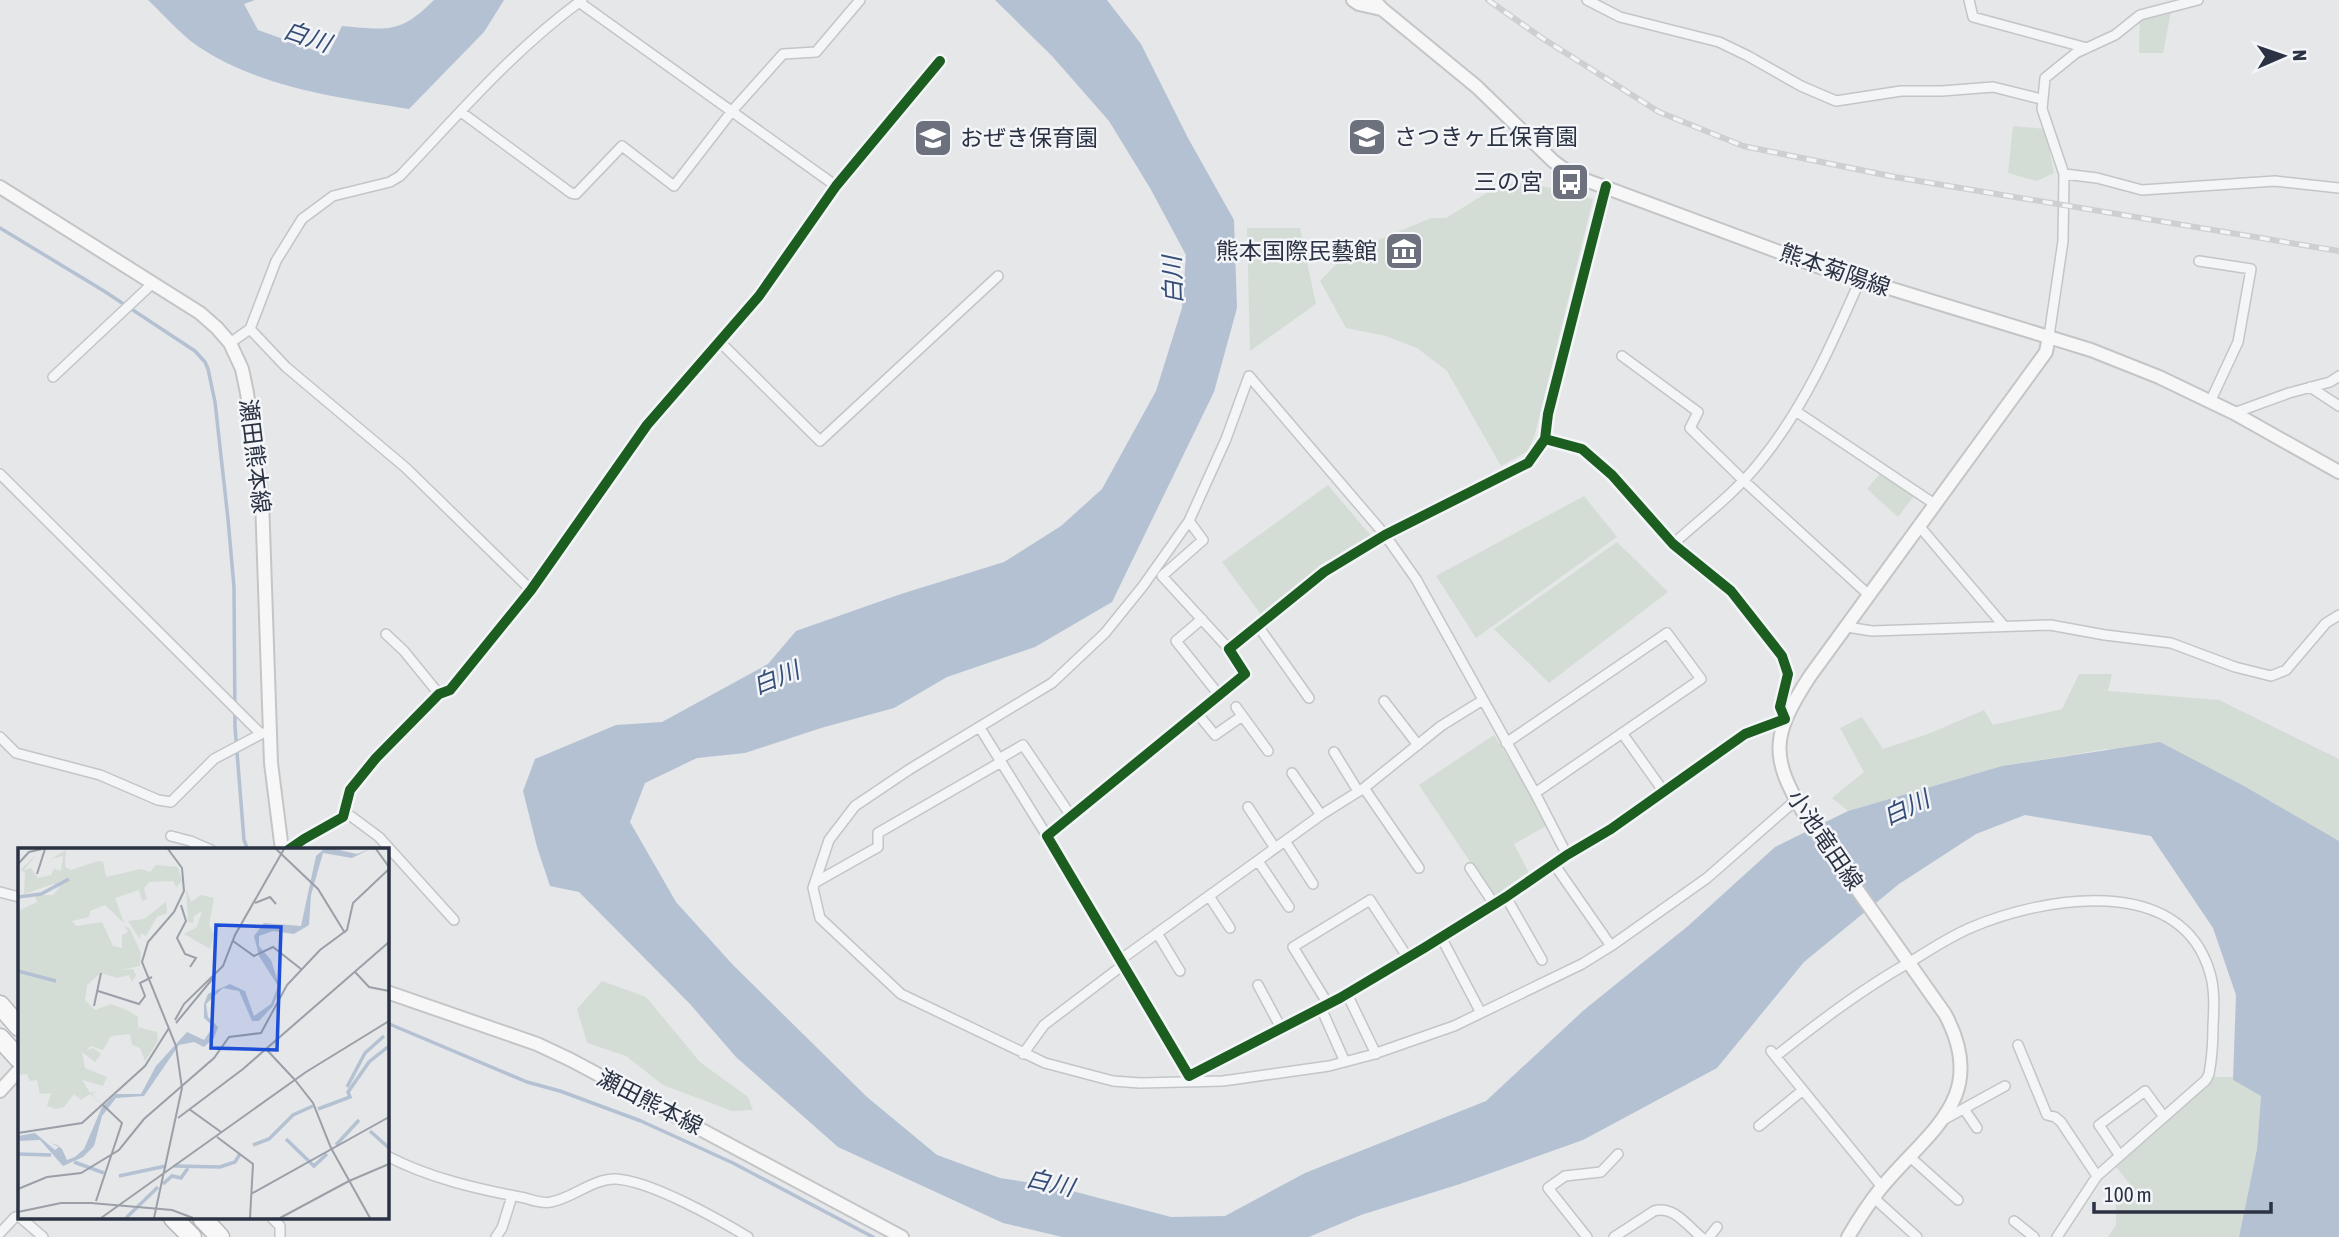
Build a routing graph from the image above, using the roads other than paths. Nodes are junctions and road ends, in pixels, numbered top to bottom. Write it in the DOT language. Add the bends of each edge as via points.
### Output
graph roads {
  1 [pos="859,0"];
  2 [pos="1353,0"];
  3 [pos="1587,0"];
  4 [pos="1969,0"];
  5 [pos="2198,0"];
  6 [pos="580,1"];
  7 [pos="1381,3"];
  8 [pos="2087,48"];
  9 [pos="940,61"];
  10 [pos="2041,99"];
  11 [pos="732,111"];
  12 [pos="461,112"];
  13 [pos="2064,174"];
  14 [pos="836,186"];
  15 [pos="1605,186"];
  16 [pos="0,187"];
  17 [pos="2339,188"];
  18 [pos="2199,261"];
  19 [pos="998,276"];
  20 [pos="1860,280"];
  21 [pos="153,283"];
  22 [pos="250,329"];
  23 [pos="2049,336"];
  24 [pos="719,341"];
  25 [pos="230,342"];
  26 [pos="1622,356"];
  27 [pos="2339,376"];
  28 [pos="53,377"];
  29 [pos="2310,387"];
  30 [pos="2210,402"];
  31 [pos="2339,406"];
  32 [pos="1797,412"];
  33 [pos="2234,413"];
  34 [pos="1545,439"];
  35 [pos="2339,472"];
  36 [pos="0,474"];
  37 [pos="1743,480"];
  38 [pos="1936,505"];
  39 [pos="1189,521"];
  40 [pos="1920,527"];
  41 [pos="1385,536"];
  42 [pos="1673,544"];
  43 [pos="531,590"];
  44 [pos="1870,596"];
  45 [pos="2339,615"];
  46 [pos="1202,619"];
  47 [pos="1258,626"];
  48 [pos="2004,626"];
  49 [pos="1847,627"];
  50 [pos="386,634"];
  51 [pos="1229,649"];
  52 [pos="439,694"];
  53 [pos="1219,695"];
  54 [pos="1309,698"];
  55 [pos="1483,699"];
  56 [pos="1384,701"];
  57 [pos="1236,707"];
  58 [pos="1197,713"];
  59 [pos="1242,716"];
  60 [pos="1785,719"];
  61 [pos="980,728"];
  62 [pos="266,732"];
  63 [pos="1622,733"];
  64 [pos="0,737"];
  65 [pos="1506,743"];
  66 [pos="1418,746"];
  67 [pos="1268,751"];
  68 [pos="1334,752"];
  69 [pos="1000,761"];
  70 [pos="1292,773"];
  71 [pos="1361,789"];
  72 [pos="1664,792"];
  73 [pos="1535,793"];
  74 [pos="1796,800"];
  75 [pos="1248,807"];
  76 [pos="344,811"];
  77 [pos="1321,815"];
  78 [pos="1071,816"];
  79 [pos="171,836"];
  80 [pos="1047,836"];
  81 [pos="1285,841"];
  82 [pos="206,848"];
  83 [pos="282,848"];
  84 [pos="291,848"];
  85 [pos="1275,848"];
  86 [pos="1567,855"];
  87 [pos="1258,861"];
  88 [pos="1554,863"];
  89 [pos="1419,868"];
  90 [pos="1470,868"];
  91 [pos="816,882"];
  92 [pos="1313,884"];
  93 [pos="0,892"];
  94 [pos="1209,895"];
  95 [pos="18,897"];
  96 [pos="1506,897"];
  97 [pos="1494,904"];
  98 [pos="1289,907"];
  99 [pos="454,920"];
  100 [pos="1230,928"];
  101 [pos="1157,933"];
  102 [pos="1441,937"];
  103 [pos="1611,946"];
  104 [pos="1408,958"];
  105 [pos="1542,960"];
  106 [pos="1910,962"];
  107 [pos="1121,963"];
  108 [pos="1180,971"];
  109 [pos="1258,985"];
  110 [pos="388,992"];
  111 [pos="1347,994"];
  112 [pos="0,1005"];
  113 [pos="1324,1006"];
  114 [pos="1481,1013"];
  115 [pos="18,1026"];
  116 [pos="1281,1028"];
  117 [pos="0,1038"];
  118 [pos="2018,1045"];
  119 [pos="1023,1054"];
  120 [pos="1376,1054"];
  121 [pos="18,1058"];
  122 [pos="1345,1062"];
  123 [pos="18,1071"];
  124 [pos="1189,1079"];
  125 [pos="2005,1086"];
  126 [pos="1803,1090"];
  127 [pos="0,1091"];
  128 [pos="1964,1109"];
  129 [pos="2164,1116"];
  130 [pos="1942,1121"];
  131 [pos="1759,1126"];
  132 [pos="1977,1128"];
  133 [pos="1618,1154"];
  134 [pos="2120,1156"];
  135 [pos="388,1157"];
  136 [pos="1910,1157"];
  137 [pos="2097,1176"];
  138 [pos="1882,1187"];
  139 [pos="512,1196"];
  140 [pos="1874,1198"];
  141 [pos="1958,1200"];
  142 [pos="18,1217"];
  143 [pos="23,1220"];
  144 [pos="175,1220"];
  145 [pos="204,1220"];
  146 [pos="274,1220"];
  147 [pos="2014,1221"];
  148 [pos="1717,1227"];
  149 [pos="0,1233"];
  150 [pos="43,1237"];
  151 [pos="192,1237"];
  152 [pos="220,1237"];
  153 [pos="280,1237"];
  154 [pos="496,1237"];
  155 [pos="748,1237"];
  156 [pos="902,1237"];
  157 [pos="1587,1237"];
  158 [pos="1614,1237"];
  159 [pos="1701,1237"];
  160 [pos="1709,1237"];
  161 [pos="1848,1237"];
  162 [pos="1917,1237"];
  163 [pos="2034,1237"];
  164 [pos="2057,1237"];
  1 -- 11 [label="street" via="816,52 783,54"];
  2 -- 7 [label="main road"];
  3 -- 10 [label="street" via="1620,16 1719,42 1836,101 1901,91 1993,87"];
  4 -- 8 [label="street" via="1973,17"];
  5 -- 8 [label="street" via="2140,15 2115,35"];
  6 -- 11 [label="street"];
  6 -- 12 [label="street" via="479,90"];
  7 -- 15 [label="main road, 熊本菊陽線" via="1553,162"];
  8 -- 10 [label="street" via="2045,78"];
  9 -- 14 [label="street"];
  10 -- 13 [label="street"];
  11 -- 12 [label="street" via="674,186 622,146 576,194"];
  11 -- 14 [label="street"];
  12 -- 22 [label="street" via="400,176 333,197 302,219 276,261"];
  13 -- 17 [label="street" via="2142,190 2275,181"];
  13 -- 23 [label="street" via="2063,241"];
  14 -- 24 [label="street" via="759,296"];
  15 -- 20 [label="main road, 熊本菊陽線"];
  15 -- 34 [label="street"];
  16 -- 21 [label="main road, 瀬田熊本線"];
  18 -- 30 [label="street" via="2251,269 2238,342"];
  19 -- 24 [label="street" via="820,441"];
  20 -- 23 [label="main road, 熊本菊陽線"];
  20 -- 32 [label="street"];
  21 -- 25 [label="main road, 瀬田熊本線" via="200,313"];
  21 -- 28 [label="street"];
  22 -- 25 [label="street"];
  22 -- 43 [label="street" via="286,367 405,468"];
  23 -- 30 [label="main road, 熊本菊陽線"];
  23 -- 38 [label="main road, 小池竜田線" via="2046,352"];
  24 -- 43 [label="street" via="646,425"];
  25 -- 62 [label="main road, 瀬田熊本線" via="242,369 262,499"];
  26 -- 37 [label="street" via="1698,412 1690,428"];
  27 -- 29 [label="street"];
  29 -- 31 [label="street"];
  29 -- 33 [label="street"];
  30 -- 33 [label="main road, 熊本菊陽線"];
  32 -- 37 [label="street"];
  32 -- 38 [label="street"];
  33 -- 35 [label="main road, 熊本菊陽線"];
  34 -- 41 [label="street" via="1528,463"];
  34 -- 42 [label="street" via="1582,449 1612,475"];
  36 -- 62 [label="street" via="242,715"];
  37 -- 42 [label="street"];
  37 -- 44 [label="street"];
  38 -- 40 [label="main road, 小池竜田線"];
  39 -- 41 [label="street" via="1249,376"];
  39 -- 46 [label="street" via="1203,540 1162,576"];
  39 -- 61 [label="street" via="1105,634 1052,683"];
  40 -- 44 [label="main road, 小池竜田線"];
  40 -- 48 [label="street"];
  41 -- 47 [label="street" via="1324,572"];
  41 -- 55 [label="street" via="1416,579"];
  42 -- 60 [label="street" via="1731,591 1782,656 1788,674 1780,707"];
  43 -- 52 [label="street" via="450,690"];
  44 -- 49 [label="main road, 小池竜田線"];
  45 -- 48 [label="street" via="2326,623 2286,670 2271,676 2171,643 2050,625"];
  46 -- 51 [label="street"];
  46 -- 53 [label="street" via="1176,641"];
  47 -- 51 [label="street"];
  47 -- 54 [label="street"];
  48 -- 49 [label="street" via="1872,631"];
  49 -- 60 [label="main road, 小池竜田線"];
  50 -- 52 [label="street"];
  51 -- 53 [label="street" via="1245,674"];
  52 -- 76 [label="street" via="350,790"];
  53 -- 58 [label="street"];
  55 -- 65 [label="street"];
  55 -- 66 [label="street"];
  56 -- 66 [label="street"];
  57 -- 59 [label="street"];
  58 -- 59 [label="street" via="1215,735"];
  58 -- 78 [label="street"];
  59 -- 67 [label="street"];
  60 -- 72 [label="street" via="1749,732"];
  60 -- 74 [label="main road, 小池竜田線" via="1780,764"];
  61 -- 69 [label="street"];
  61 -- 91 [label="street" via="855,806 829,840"];
  62 -- 64 [label="street" via="214,759 167,802 100,775 16,753"];
  62 -- 83 [label="main road, 瀬田熊本線"];
  63 -- 65 [label="street" via="1701,679 1667,633"];
  63 -- 72 [label="street"];
  63 -- 73 [label="street"];
  65 -- 73 [label="street"];
  66 -- 71 [label="street"];
  68 -- 71 [label="street"];
  69 -- 78 [label="street" via="1023,746"];
  69 -- 80 [label="street"];
  69 -- 91 [label="street" via="878,833 878,847"];
  70 -- 77 [label="street"];
  71 -- 77 [label="street"];
  71 -- 89 [label="street"];
  72 -- 86 [label="street"];
  73 -- 86 [label="street"];
  74 -- 103 [label="street" via="1707,878"];
  74 -- 106 [label="main road, 小池竜田線"];
  75 -- 85 [label="street"];
  76 -- 84 [label="street" via="343,817"];
  76 -- 99 [label="street" via="379,837"];
  77 -- 81 [label="street"];
  78 -- 80 [label="street"];
  79 -- 82 [label="street"];
  80 -- 107 [label="street"];
  81 -- 85 [label="street"];
  81 -- 92 [label="street"];
  85 -- 87 [label="street"];
  86 -- 88 [label="street"];
  87 -- 94 [label="street"];
  87 -- 98 [label="street"];
  88 -- 96 [label="street"];
  88 -- 103 [label="street"];
  90 -- 97 [label="street"];
  91 -- 119 [label="street" via="813,888 820,918 901,994"];
  93 -- 95 [label="street"];
  94 -- 100 [label="street"];
  94 -- 101 [label="street"];
  96 -- 97 [label="street"];
  96 -- 105 [label="street"];
  97 -- 102 [label="street"];
  101 -- 107 [label="street"];
  101 -- 108 [label="street"];
  102 -- 104 [label="street"];
  102 -- 114 [label="street"];
  103 -- 114 [label="street"];
  104 -- 111 [label="street"];
  104 -- 113 [label="street" via="1370,900 1293,947"];
  106 -- 126 [label="street" via="1849,999 1774,1054"];
  106 -- 129 [label="street" via="1970,928 2064,903 2116,902 2163,916 2186,933 2204,956 2214,1010 2209,1074"];
  106 -- 130 [label="main road, 小池竜田線" via="1945,1014 1957,1042 1960,1079 1952,1107"];
  107 -- 119 [label="street" via="1044,1026"];
  107 -- 124 [label="street"];
  109 -- 116 [label="street"];
  110 -- 156 [label="main road, 瀬田熊本線" via="548,1049"];
  111 -- 113 [label="street"];
  111 -- 120 [label="street"];
  112 -- 115 [label="highway"];
  113 -- 116 [label="street"];
  113 -- 122 [label="street"];
  114 -- 120 [label="street"];
  116 -- 124 [label="street"];
  117 -- 121 [label="highway"];
  118 -- 137 [label="street" via="2047,1115 2061,1122"];
  119 -- 124 [label="street" via="1113,1081"];
  120 -- 122 [label="street"];
  122 -- 124 [label="street" via="1249,1078"];
  123 -- 127 [label="main road"];
  125 -- 128 [label="street"];
  126 -- 131 [label="street"];
  126 -- 138 [label="street"];
  128 -- 130 [label="street"];
  128 -- 132 [label="street"];
  129 -- 134 [label="street"];
  129 -- 134 [label="street" via="2145,1091 2099,1125"];
  130 -- 136 [label="main road, 小池竜田線"];
  133 -- 157 [label="street" via="1601,1171 1565,1176 1548,1188"];
  134 -- 137 [label="street"];
  135 -- 139 [label="street" via="445,1180"];
  136 -- 138 [label="main road, 小池竜田線"];
  136 -- 141 [label="street"];
  137 -- 164 [label="street"];
  138 -- 140 [label="main road, 小池竜田線"];
  139 -- 154 [label="street"];
  139 -- 155 [label="street" via="549,1203 620,1179 659,1192"];
  140 -- 161 [label="main road, 小池竜田線"];
  140 -- 162 [label="street"];
  142 -- 149 [label="street"];
  143 -- 150 [label="street"];
  144 -- 151 [label="highway"];
  145 -- 152 [label="highway"];
  146 -- 153 [label="street" via="280,1226"];
  147 -- 163 [label="street"];
  148 -- 160 [label="street"];
  158 -- 159 [label="street" via="1661,1208"];
}
